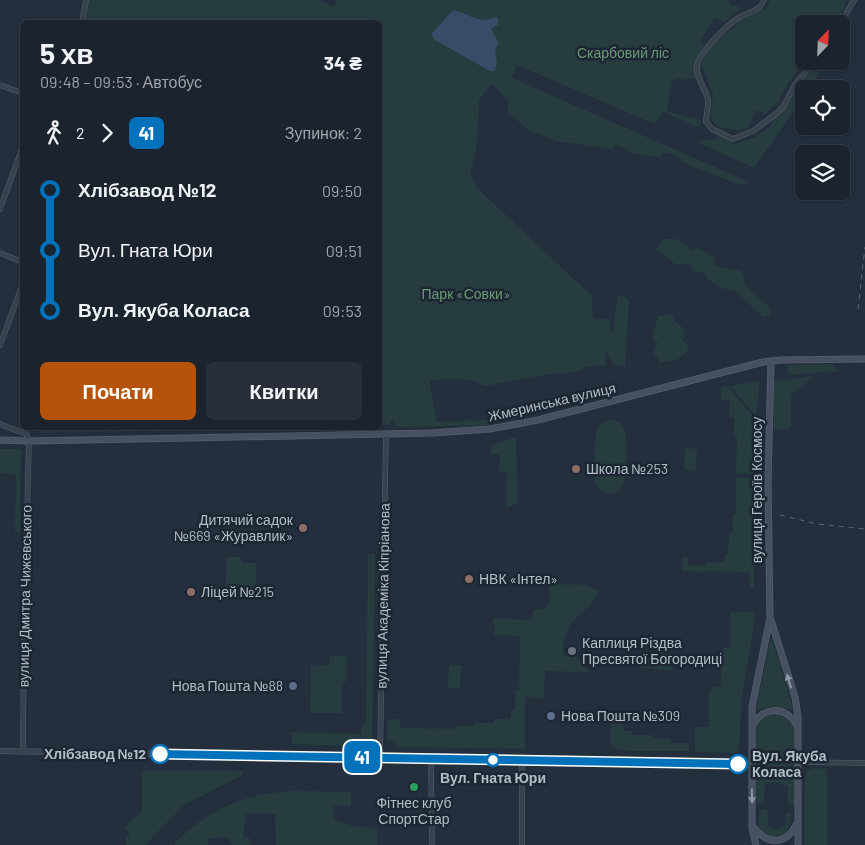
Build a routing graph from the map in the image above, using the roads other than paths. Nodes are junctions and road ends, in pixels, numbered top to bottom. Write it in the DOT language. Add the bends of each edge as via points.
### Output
graph roads {
  1 [pos="86,0"];
  2 [pos="764,0"];
  3 [pos="854,0"];
  4 [pos="845,15"];
  5 [pos="82,20"];
  6 [pos="807,70"];
  7 [pos="0,85"];
  8 [pos="20,93"];
  9 [pos="20,154"];
  10 [pos="0,209"];
  11 [pos="0,254"];
  12 [pos="20,261"];
  13 [pos="20,291"];
  14 [pos="0,345"];
  15 [pos="865,359"];
  16 [pos="771,361"];
  17 [pos="0,424"];
  18 [pos="26,430"];
  19 [pos="26,434"];
  20 [pos="386,434"];
  21 [pos="0,440"];
  22 [pos="29,441"];
  23 [pos="770,618"];
  24 [pos="798,728"];
  25 [pos="752,729"];
  26 [pos="0,751"];
  27 [pos="23,751"];
  28 [pos="380,758"];
  29 [pos="431,759"];
  30 [pos="522,760"];
  31 [pos="798,762"];
  32 [pos="865,763"];
  33 [pos="751,765"];
  34 [pos="798,820"];
  35 [pos="752,827"];
  36 [pos="432,845"];
  37 [pos="522,845"];
  38 [pos="756,845"];
  39 [pos="798,845"];
  1 -- 5 [label="street"];
  2 -- 6 [label="street" via="759,9 740,17 708,45 700,57 697,65 699,79 708,101 706,122 712,129 733,139 753,131 783,107"];
  3 -- 4 [label="street"];
  7 -- 8 [label="street"];
  9 -- 10 [label="street"];
  11 -- 12 [label="street"];
  13 -- 14 [label="street"];
  15 -- 16 [label="main road, Жмеринська вулиця"];
  16 -- 20 [label="main road, Жмеринська вулиця" via="501,428"];
  16 -- 23 [label="main road, вулиця Героїв Космосу" via="768,482"];
  17 -- 19 [label="street"];
  18 -- 19 [label="street"];
  19 -- 22 [label="street"];
  20 -- 22 [label="main road, Жмеринська вулиця"];
  20 -- 28 [label="street, вулиця Академіка Кіпріанова"];
  21 -- 22 [label="main road, Жмеринська вулиця"];
  22 -- 27 [label="street, вулиця Дмитра Чижевського"];
  24 -- 23 [label="main road, вулиця Героїв Космосу, one-way" via="795,697"];
  23 -- 25 [label="main road, вулиця Героїв Космосу" via="752,707"];
  24 -- 25 [label="main road" via="790,716 777,710 763,713"];
  24 -- 31 [label="main road, вулиця Героїв Космосу"];
  25 -- 33 [label="main road, вулиця Героїв Космосу"];
  26 -- 27 [label="street"];
  27 -- 28 [label="street"];
  28 -- 29 [label="street"];
  29 -- 30 [label="street"];
  29 -- 36 [label="street"];
  30 -- 33 [label="street"];
  30 -- 37 [label="street"];
  31 -- 32 [label="street"];
  31 -- 34 [label="main road, вулиця Героїв Космосу"];
  33 -- 35 [label="main road, вулиця Героїв Космосу, one-way"];
  34 -- 35 [label="main road" via="792,835 780,842 764,839"];
  34 -- 39 [label="main road, вулиця Героїв Космосу"];
  35 -- 38 [label="main road, вулиця Героїв Космосу"];
}
